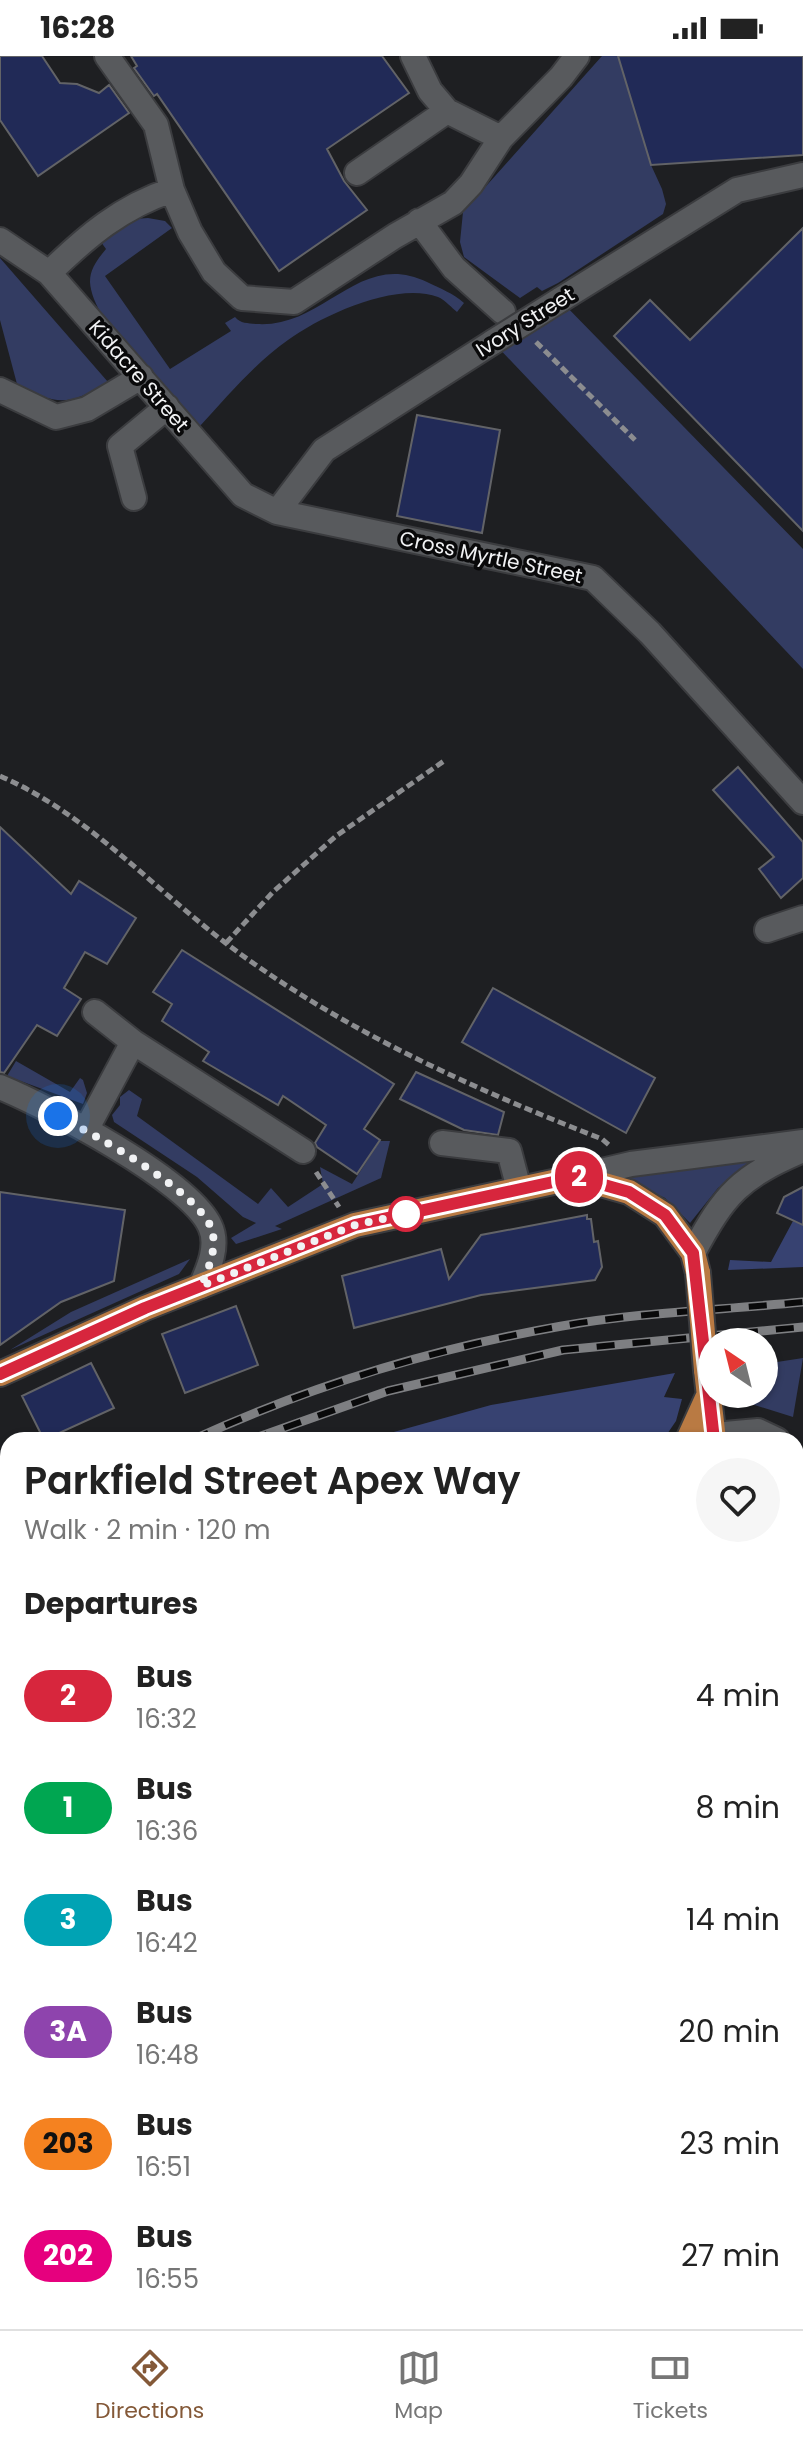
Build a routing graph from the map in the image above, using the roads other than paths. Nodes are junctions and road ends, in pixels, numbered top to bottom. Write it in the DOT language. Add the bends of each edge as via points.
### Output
graph roads {
  1 [pos="107,56"];
  2 [pos="413,56"];
  3 [pos="577,56"];
  4 [pos="447,111"];
  5 [pos="501,138"];
  6 [pos="357,173"];
  7 [pos="803,175"];
  8 [pos="172,190"];
  9 [pos="419,221"];
  10 [pos="0,240"];
  11 [pos="49,273"];
  12 [pos="503,312"];
  13 [pos="141,377"];
  14 [pos="0,390"];
  15 [pos="167,407"];
  16 [pos="134,498"];
  17 [pos="277,512"];
  18 [pos="803,802"];
  19 [pos="803,918"];
  20 [pos="767,930"];
  21 [pos="95,1012"];
  22 [pos="133,1042"];
  23 [pos="0,1087"];
  24 [pos="86,1130"];
  25 [pos="803,1142"];
  26 [pos="442,1143"];
  27 [pos="803,1150"];
  28 [pos="303,1151"];
  29 [pos="576,1177"];
  30 [pos="519,1189"];
  31 [pos="696,1263"];
  32 [pos="201,1286"];
  33 [pos="703,1328"];
  34 [pos="0,1374"];
  35 [pos="699,1408"];
  36 [pos="711,1408"];
  37 [pos="691,1432"];
  38 [pos="713,1432"];
  1 -- 8 [label="street" via="156,125"];
  2 -- 4 [label="street"];
  3 -- 5 [label="street"];
  4 -- 5 [label="street"];
  4 -- 6 [label="street"];
  5 -- 9 [label="street" via="453,203"];
  7 -- 17 [label="street, Ivory Street, bridge" via="737,190 324,450"];
  8 -- 9 [label="street" via="214,272 242,298 268,303 294,302"];
  8 -- 11 [label="street" via="121,211"];
  9 -- 12 [label="street" via="454,268"];
  10 -- 11 [label="street, Kidacre Street"];
  11 -- 13 [label="street, Kidacre Street"];
  13 -- 14 [label="street" via="87,409 56,417"];
  13 -- 15 [label="street, Kidacre Street"];
  15 -- 16 [label="street" via="120,446"];
  15 -- 17 [label="street, Kidacre Street" via="243,495"];
  17 -- 18 [label="street, Cross Myrtle Street" via="593,578"];
  19 -- 20 [label="street"];
  21 -- 22 [label="street"];
  22 -- 24 [label="street"];
  22 -- 28 [label="street"];
  23 -- 24 [label="street"];
  24 -- 32 [label="street" via="174,1188 211,1227 211,1264"];
  25 -- 29 [label="street" via="631,1164"];
  26 -- 30 [label="street" via="509,1151"];
  27 -- 31 [label="street" via="753,1174 728,1194"];
  29 -- 30 [label="main road"];
  29 -- 31 [label="main road" via="629,1192 665,1215"];
  30 -- 32 [label="main road" via="355,1225"];
  31 -- 33 [label="main road, bridge"];
  32 -- 34 [label="main road"];
  35 -- 37 [label="main road"];
  36 -- 38 [label="main road"];
}
